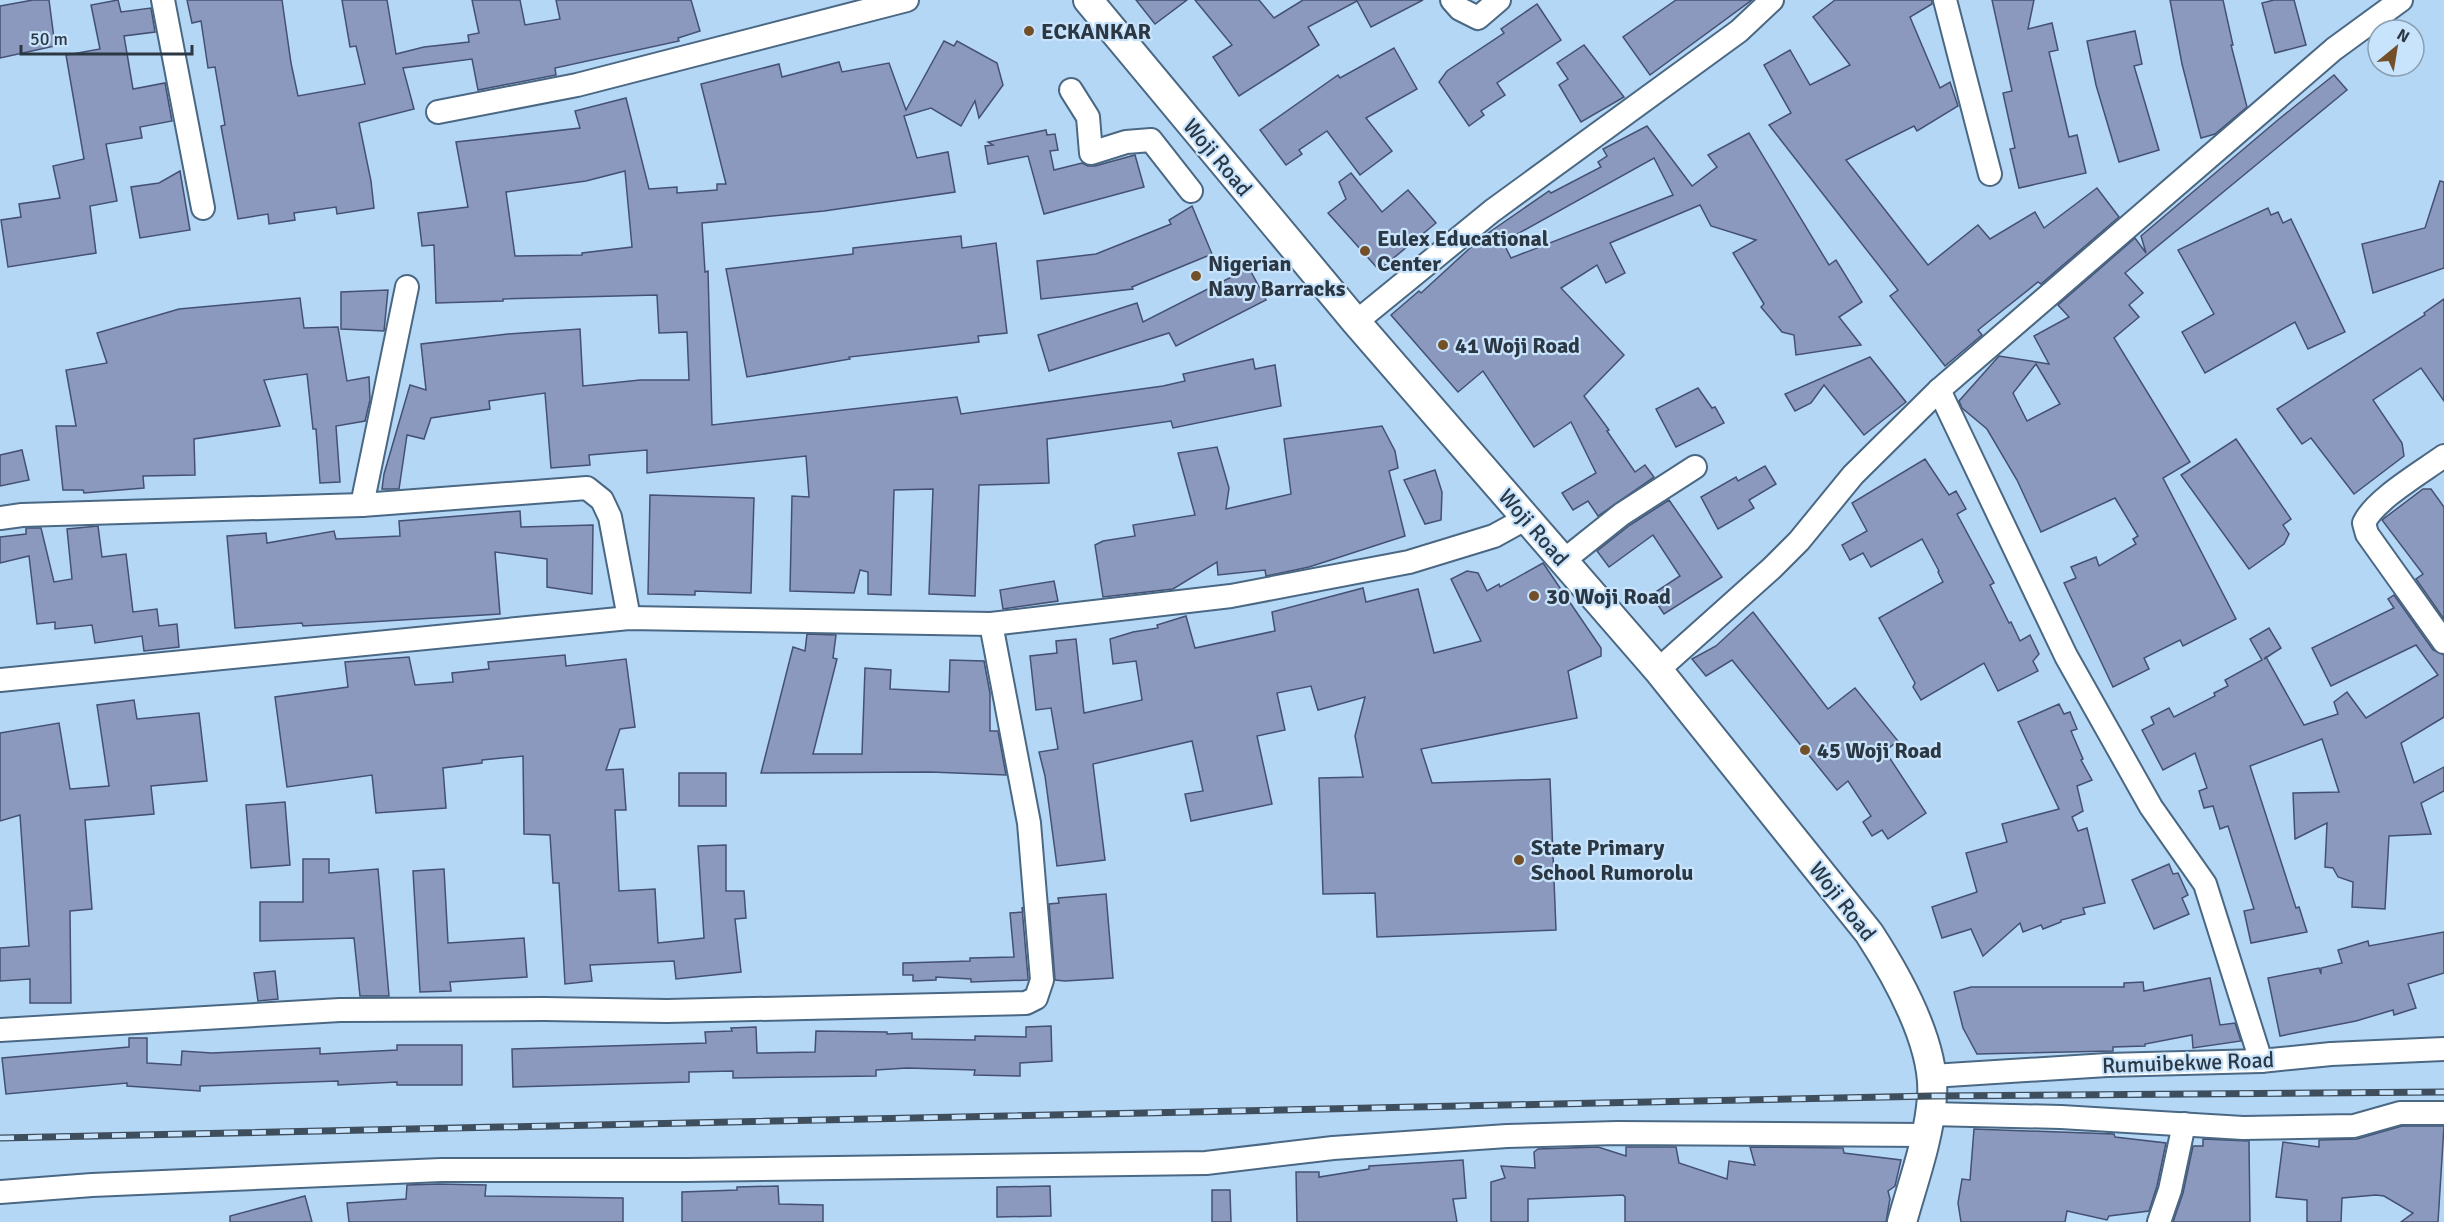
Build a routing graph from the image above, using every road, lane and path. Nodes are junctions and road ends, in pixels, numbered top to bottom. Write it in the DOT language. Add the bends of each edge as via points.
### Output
graph roads {
  1 [pos="163,0"];
  2 [pos="907,0"];
  3 [pos="1088,0"];
  4 [pos="1452,0"];
  5 [pos="1500,0"];
  6 [pos="1772,0"];
  7 [pos="1945,0"];
  8 [pos="2401,0"];
  9 [pos="1071,90"];
  10 [pos="438,112"];
  11 [pos="1990,174"];
  12 [pos="1191,191"];
  13 [pos="203,208"];
  14 [pos="407,287"];
  15 [pos="1356,322"];
  16 [pos="1939,390"];
  17 [pos="2444,456"];
  18 [pos="1695,467"];
  19 [pos="362,505"];
  20 [pos="1527,518"];
  21 [pos="0,519"];
  22 [pos="1563,561"];
  23 [pos="629,618"];
  24 [pos="991,624"];
  25 [pos="2444,642"];
  26 [pos="1658,670"];
  27 [pos="0,680"];
  28 [pos="0,1030"];
  29 [pos="2444,1049"];
  30 [pos="2261,1061"];
  31 [pos="1932,1076"];
  32 [pos="2444,1113"];
  33 [pos="2184,1124"];
  34 [pos="1928,1125"];
  35 [pos="0,1191"];
  36 [pos="1902,1222"];
  37 [pos="2159,1222"];
  1 -- 13 [label="street"];
  2 -- 10 [label="street" via="577,85"];
  3 -- 15 [label="main road, Woji Road"];
  4 -- 5 [label="street" via="1478,18"];
  6 -- 15 [label="street" via="1738,31 1492,212"];
  7 -- 11 [label="street"];
  8 -- 16 [label="street" via="2334,48"];
  9 -- 12 [label="street" via="1088,117 1091,153 1126,142 1151,140"];
  14 -- 19 [label="street"];
  15 -- 20 [label="main road, Woji Road"];
  16 -- 26 [label="street" via="1853,475 1772,568"];
  16 -- 30 [label="street" via="2066,656 2151,807 2205,884"];
  17 -- 25 [label="street" via="2378,504 2364,524 2367,534"];
  18 -- 22 [label="street" via="1631,507"];
  19 -- 21 [label="street" via="22,515"];
  19 -- 23 [label="street" via="587,488 602,500 610,517"];
  20 -- 22 [label="main road, Woji Road"];
  20 -- 24 [label="street" via="1494,536 1409,562 1231,596"];
  22 -- 26 [label="main road, Woji Road"];
  23 -- 24 [label="street"];
  23 -- 27 [label="street"];
  24 -- 28 [label="street" via="1029,823 1042,980 1036,998 1026,1003 667,1011 340,1010"];
  26 -- 31 [label="main road, Woji Road" via="1869,933 1894,974 1930,1062"];
  29 -- 30 [label="street, Rumuibekwe Road"];
  30 -- 31 [label="street, Rumuibekwe Road" via="2107,1065"];
  31 -- 34 [label="main road, Woji Road"];
  32 -- 33 [label="street" via="2400,1113 2354,1126 2243,1128"];
  33 -- 34 [label="street" via="1997,1114"];
  33 -- 37 [label="street"];
  34 -- 35 [label="street" via="1507,1136 1333,1148 1206,1163 441,1170"];
  34 -- 36 [label="main road, Woji Road"];
}
